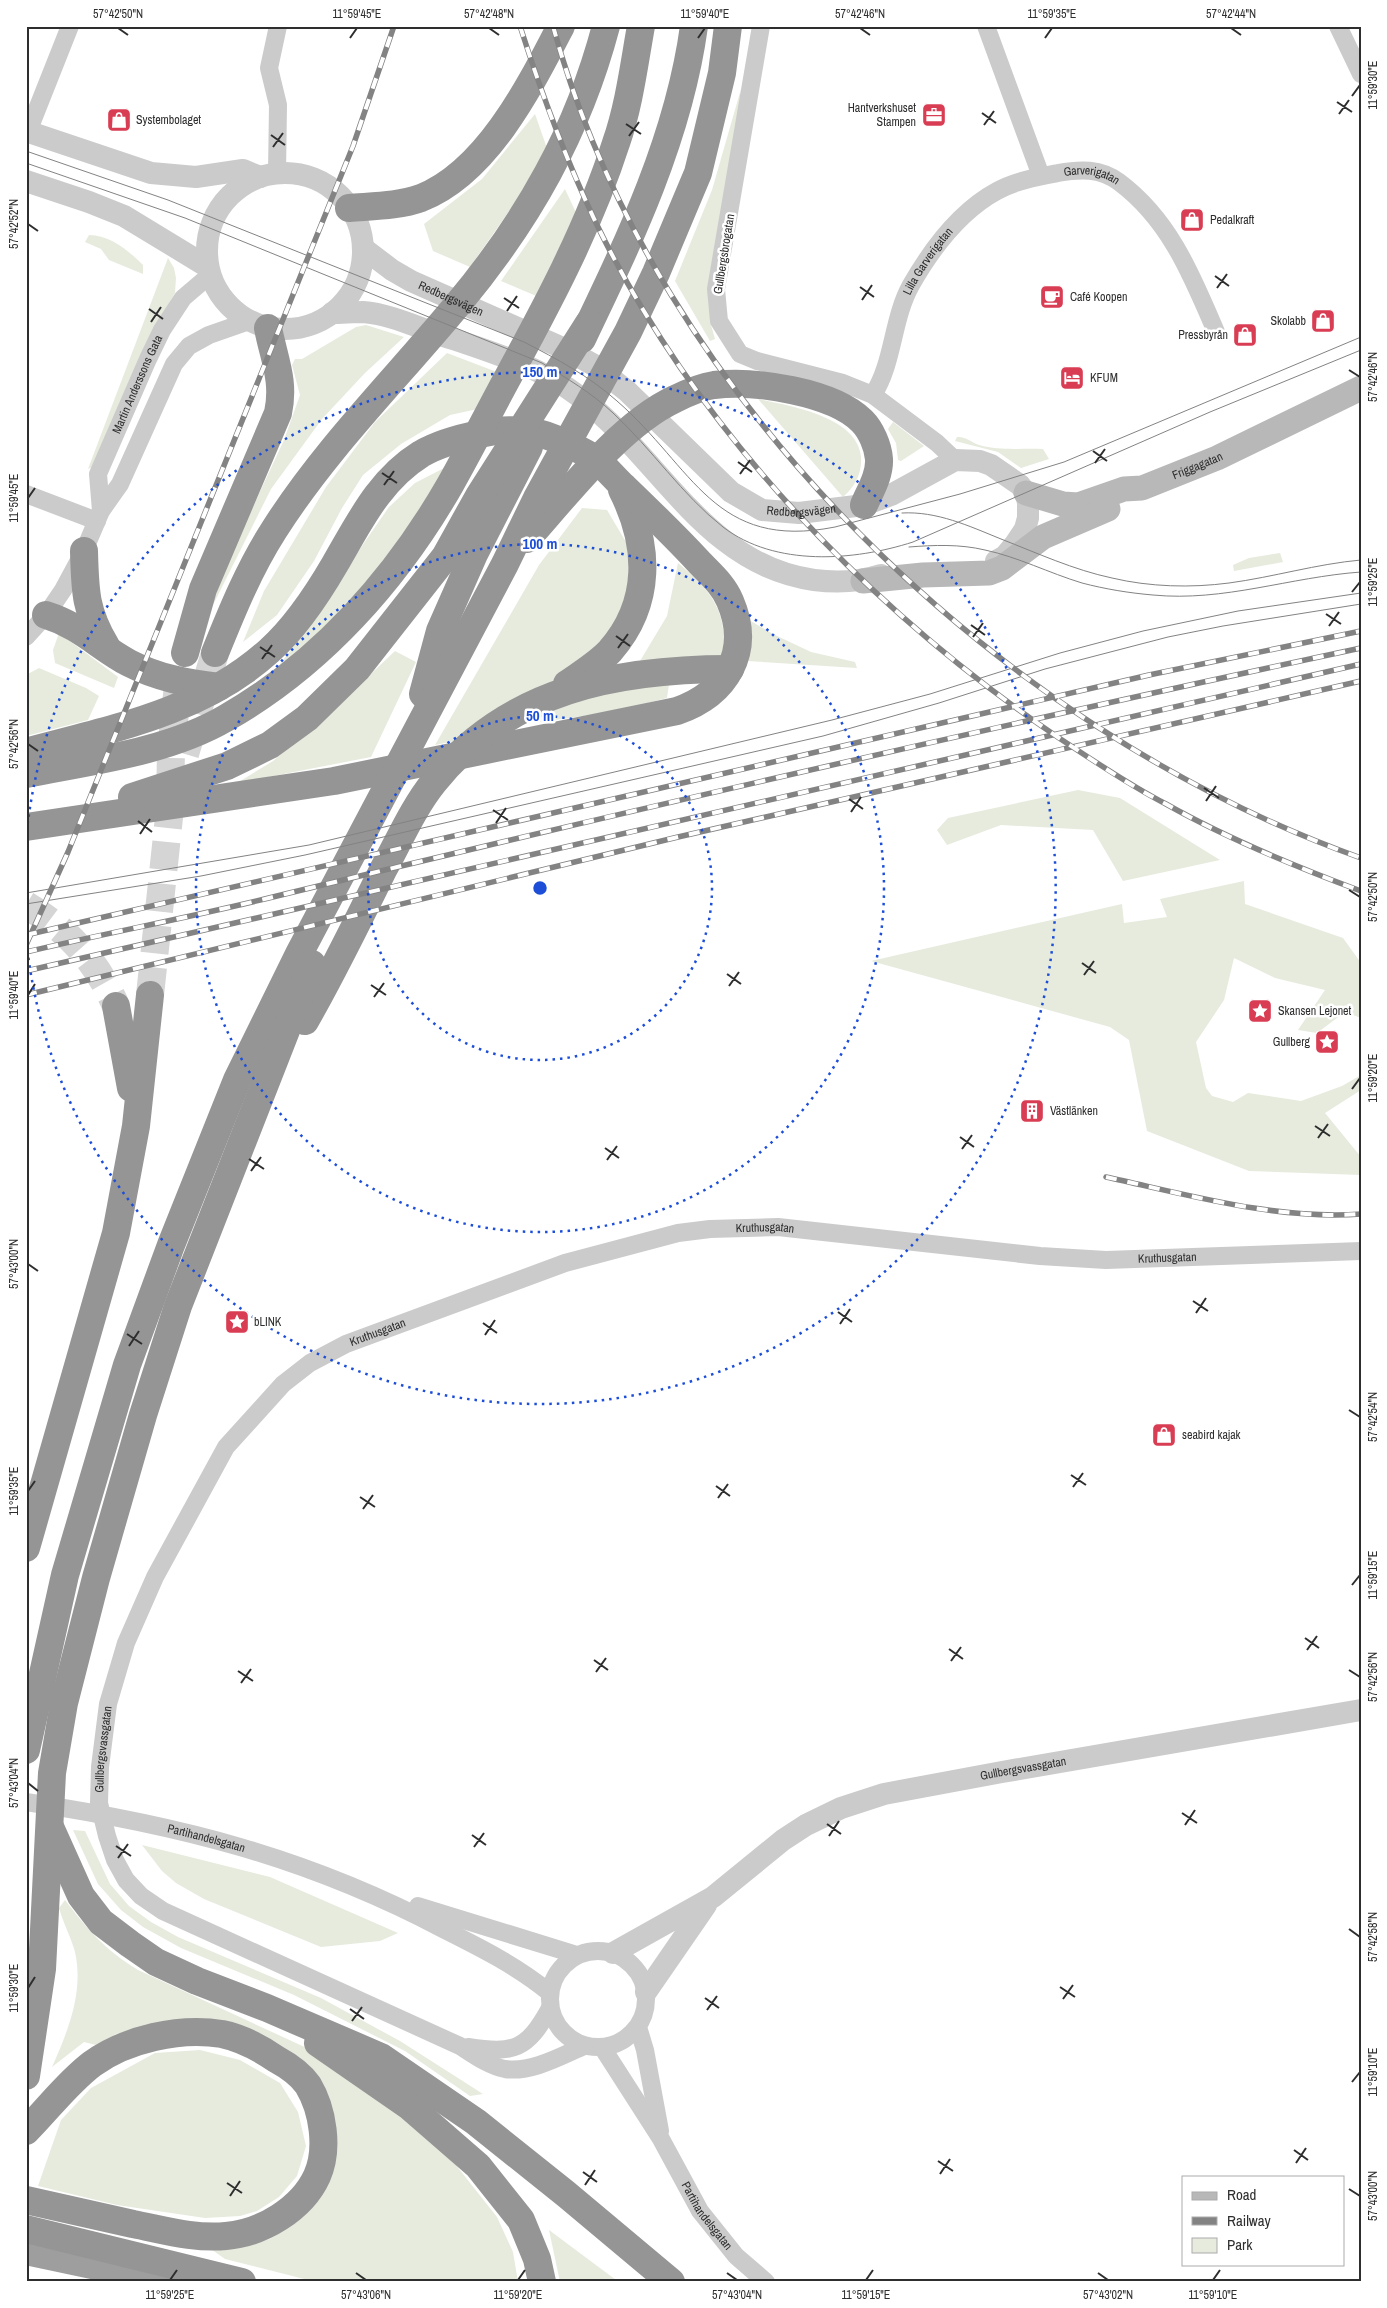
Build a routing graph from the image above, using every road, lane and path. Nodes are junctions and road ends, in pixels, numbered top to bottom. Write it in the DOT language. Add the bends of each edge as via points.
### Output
graph roads {
  1 [pos="70,26"];
  2 [pos="278,26"];
  3 [pos="561,26"];
  4 [pos="606,26"];
  5 [pos="641,26"];
  6 [pos="694,26"];
  7 [pos="728,26"];
  8 [pos="761,26"];
  9 [pos="986,26"];
  10 [pos="1338,26"];
  11 [pos="1361,74"];
  12 [pos="27,131"];
  13 [pos="269,175"];
  14 [pos="1041,176"];
  15 [pos="26,181"];
  16 [pos="349,208"];
  17 [pos="363,248"];
  18 [pos="209,271"];
  19 [pos="332,313"];
  20 [pos="589,323"];
  21 [pos="258,324"];
  22 [pos="1216,332"];
  23 [pos="1361,388"];
  24 [pos="873,395"];
  25 [pos="955,460"];
  26 [pos="623,488"];
  27 [pos="1142,488"];
  28 [pos="1026,493"];
  29 [pos="26,494"];
  30 [pos="864,505"];
  31 [pos="99,516"];
  32 [pos="84,551"];
  33 [pos="505,564"];
  34 [pos="863,581"];
  35 [pos="46,614"];
  36 [pos="26,637"];
  37 [pos="106,647"];
  38 [pos="185,653"];
  39 [pos="215,653"];
  40 [pos="730,669"];
  41 [pos="219,687"];
  42 [pos="550,697"];
  43 [pos="408,744"];
  44 [pos="26,752"];
  45 [pos="26,774"];
  46 [pos="26,827"];
  47 [pos="355,850"];
  48 [pos="150,996"];
  49 [pos="116,1006"];
  50 [pos="258,1102"];
  51 [pos="136,1126"];
  52 [pos="1361,1252"];
  53 [pos="226,1447"];
  54 [pos="26,1548"];
  55 [pos="1361,1710"];
  56 [pos="26,1750"];
  57 [pos="26,1802"];
  58 [pos="48,1824"];
  59 [pos="379,1896"];
  60 [pos="713,1897"];
  61 [pos="613,1953"];
  62 [pos="577,1955"];
  63 [pos="646,1992"];
  64 [pos="550,2000"];
  65 [pos="267,2008"];
  66 [pos="638,2027"];
  67 [pos="460,2046"];
  68 [pos="584,2046"];
  69 [pos="602,2047"];
  70 [pos="26,2076"];
  71 [pos="26,2131"];
  72 [pos="662,2139"];
  73 [pos="566,2194"];
  74 [pos="36,2202"];
  75 [pos="35,2242"];
  76 [pos="172,2282"];
  77 [pos="242,2282"];
  78 [pos="542,2282"];
  79 [pos="663,2282"];
  80 [pos="671,2282"];
  81 [pos="766,2282"];
  1 -- 12 [label="street"];
  2 -- 13 [label="street" via="268,68 278,104"];
  3 -- 16 [label="highway" via="514,111 494,138 462,170 442,187 421,198 398,204"];
  4 -- 39 [label="highway" via="578,114 560,154 533,200 459,303 302,489 254,563"];
  5 -- 45 [label="highway" via="617,142 585,226 557,286 449,487 372,596 324,647 280,685 224,720 168,742"];
  6 -- 20 [label="highway" via="679,100 663,154 621,257"];
  7 -- 33 [label="highway" via="710,128 698,173 679,222 628,332 537,498"];
  8 -- 24 [label="street, Gullbergsbrogatan" via="716,289 719,321 740,354 843,383"];
  9 -- 14 [label="street"];
  10 -- 11 [label="street"];
  12 -- 13 [label="street" via="151,173 196,177 243,170"];
  13 -- 16 [label="street" via="307,177 324,184"];
  13 -- 18 [label="street" via="234,192 219,210 210,228 207,246"];
  14 -- 22 [label="street, Garverigatan" via="1088,169 1119,182 1164,226 1183,257"];
  14 -- 24 [label="street, Lilla Garverigatan" via="996,192 972,209 925,263 899,309 881,382"];
  15 -- 18 [label="street" via="124,216"];
  16 -- 17 [label="street" via="359,227"];
  17 -- 19 [label="street" via="359,276 346,300"];
  17 -- 30 [label="street, Redbergsvägen" via="411,281 565,349 594,366 626,391 731,492 762,510 799,513"];
  18 -- 21 [label="street" via="219,294 233,310"];
  18 -- 31 [label="street, Martin Anderssons Gata" via="183,298 148,359 98,474"];
  19 -- 21 [label="street" via="309,326 295,329"];
  19 -- 34 [label="street" via="362,312 381,316 485,350 550,378 580,397 610,423 718,538 742,554 801,578"];
  20 -- 43 [label="highway" via="474,554 440,630"];
  20 -- 46 [label="highway" via="479,496 445,557 357,669 307,718 270,745 227,766 122,801"];
  21 -- 31 [label="street, Martin Anderssons Gata" via="209,335 189,346 174,364 120,484"];
  21 -- 38 [label="highway" via="281,380 282,395 278,413 203,589"];
  23 -- 27 [label="main road, Friggagatan" via="1217,458"];
  24 -- 25 [label="street, Gullbergsbrogatan"];
  25 -- 28 [label="street" via="991,465"];
  25 -- 30 [label="street, Redbergsvägen" via="891,495"];
  26 -- 40 [label="highway" via="721,585 730,600 737,620 738,641"];
  26 -- 41 [label="highway" via="594,458 554,438 515,429 481,433 421,454 395,473 376,496 315,597 292,627 271,650"];
  26 -- 42 [label="highway" via="641,552 642,580 636,610 608,653"];
  27 -- 28 [label="main road, Friggagatan" via="1124,489 1078,505 1062,504"];
  27 -- 34 [label="main road" via="1124,502 1044,537 989,574"];
  28 -- 34 [label="street" via="1028,518 1025,529 1016,544 997,560 969,566 908,567"];
  29 -- 31 [label="street"];
  30 -- 33 [label="highway" via="878,471 879,460 869,429 862,421 835,404 791,391 733,384 713,385 673,400 620,438"];
  31 -- 32 [label="street, Martin Anderssons Gata"];
  32 -- 35 [label="street, Martin Anderssons Gata"];
  32 -- 37 [label="highway" via="85,596 93,625"];
  33 -- 43 [label="highway"];
  35 -- 36 [label="street, Martin Anderssons Gata"];
  35 -- 37 [label="highway" via="67,622"];
  37 -- 41 [label="highway" via="127,662 164,678"];
  40 -- 42 [label="highway" via="628,675 590,683"];
  40 -- 46 [label="highway" via="717,689 677,711 334,781"];
  41 -- 44 [label="highway" via="154,716"];
  42 -- 50 [label="highway" via="510,716 480,736 434,782 407,825 317,1000"];
  43 -- 47 [label="highway"];
  47 -- 50 [label="highway"];
  47 -- 56 [label="highway" via="236,1080 156,1285 127,1365 65,1575"];
  48 -- 51 [label="highway"];
  49 -- 51 [label="highway"];
  50 -- 58 [label="highway" via="178,1306 143,1415 64,1703 52,1773"];
  51 -- 54 [label="highway" via="116,1233"];
  52 -- 53 [label="street, Kruthusgatan" via="1106,1260 1040,1256 778,1227 678,1233 565,1263 346,1344 310,1362 283,1384"];
  53 -- 67 [label="street, Gullbergsvassgatan" via="155,1577 126,1643 108,1704 99,1803 115,1860 126,1880 163,1912"];
  55 -- 60 [label="street, Gullbergsvassgatan" via="884,1794 841,1808 806,1825"];
  57 -- 59 [label="street, Partihandelsgatan" via="179,1829 248,1847 322,1872"];
  58 -- 65 [label="highway" via="81,1896 101,1922 156,1962"];
  58 -- 70 [label="highway" via="42,1969"];
  59 -- 62 [label="street, Partihandelsgatan"];
  59 -- 64 [label="street, Partihandelsgatan" via="511,1963"];
  60 -- 61 [label="street, Gullbergsvassgatan"];
  60 -- 63 [label="street, Gullbergsvassgatan"];
  61 -- 62 [label="street, Partihandelsgatan" via="595,1951"];
  61 -- 63 [label="street" via="635,1968"];
  62 -- 64 [label="street" via="558,1971"];
  63 -- 66 [label="street" via="645,2010"];
  64 -- 67 [label="street, Gullbergsvassgatan" via="527,2042 512,2049 492,2051"];
  64 -- 68 [label="street, Partihandelsgatan" via="554,2021 572,2040"];
  65 -- 73 [label="highway" via="381,2057 476,2122"];
  65 -- 78 [label="highway" via="409,2106 478,2166 521,2220 537,2259"];
  66 -- 69 [label="street" via="622,2041"];
  66 -- 72 [label="street, Partihandelsgatan"];
  67 -- 68 [label="street, Gullbergsvassgatan" via="505,2069 521,2069"];
  68 -- 69 [label="street"];
  69 -- 72 [label="street, Partihandelsgatan"];
  71 -- 74 [label="highway" via="94,2063 152,2038 186,2032 222,2034 257,2046 286,2065 307,2084 322,2123 323,2144 318,2175 309,2189 283,2215 250,2231 228,2236 178,2234"];
  72 -- 81 [label="street, Partihandelsgatan" via="700,2211 736,2256"];
  73 -- 79 [label="highway"];
  73 -- 80 [label="highway"];
  75 -- 76 [label="highway"];
  75 -- 77 [label="highway"];
}
